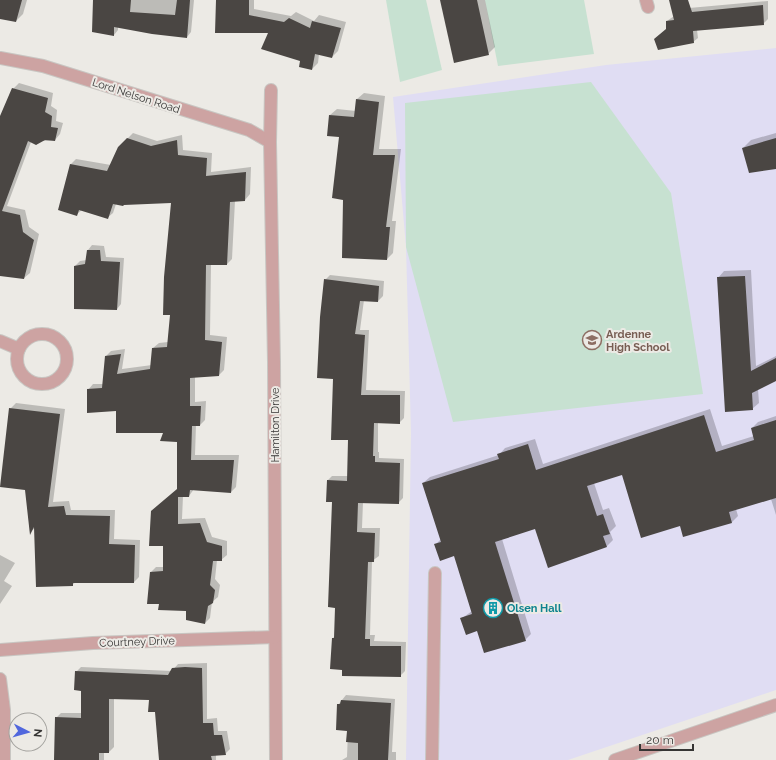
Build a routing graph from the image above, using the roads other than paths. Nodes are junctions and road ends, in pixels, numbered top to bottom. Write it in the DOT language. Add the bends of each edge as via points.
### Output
graph roads {
  1 [pos="0,58"];
  2 [pos="270,90"];
  3 [pos="270,142"];
  4 [pos="0,341"];
  5 [pos="19,349"];
  6 [pos="435,573"];
  7 [pos="275,637"];
  8 [pos="0,650"];
  9 [pos="0,679"];
  10 [pos="776,705"];
  11 [pos="643,755"];
  12 [pos="4,760"];
  13 [pos="276,760"];
  14 [pos="432,760"];
  15 [pos="615,760"];
  1 -- 3 [label="street, Lord Nelson Road" via="43,66 248,130"];
  2 -- 3 [label="street, Hamilton Drive"];
  3 -- 7 [label="street, Hamilton Drive"];
  4 -- 5 [label="street"];
  5 -- 5 [label="street" via="29,337 44,334 52,336 58,340 66,354 64,369 52,382 36,383 28,380 18,366"];
  6 -- 14 [label="street"];
  7 -- 8 [label="street, Courtney Drive"];
  7 -- 13 [label="street, Hamilton Drive"];
  9 -- 12 [label="street" via="4,710"];
  10 -- 11 [label="street"];
  11 -- 15 [label="street"];
}
